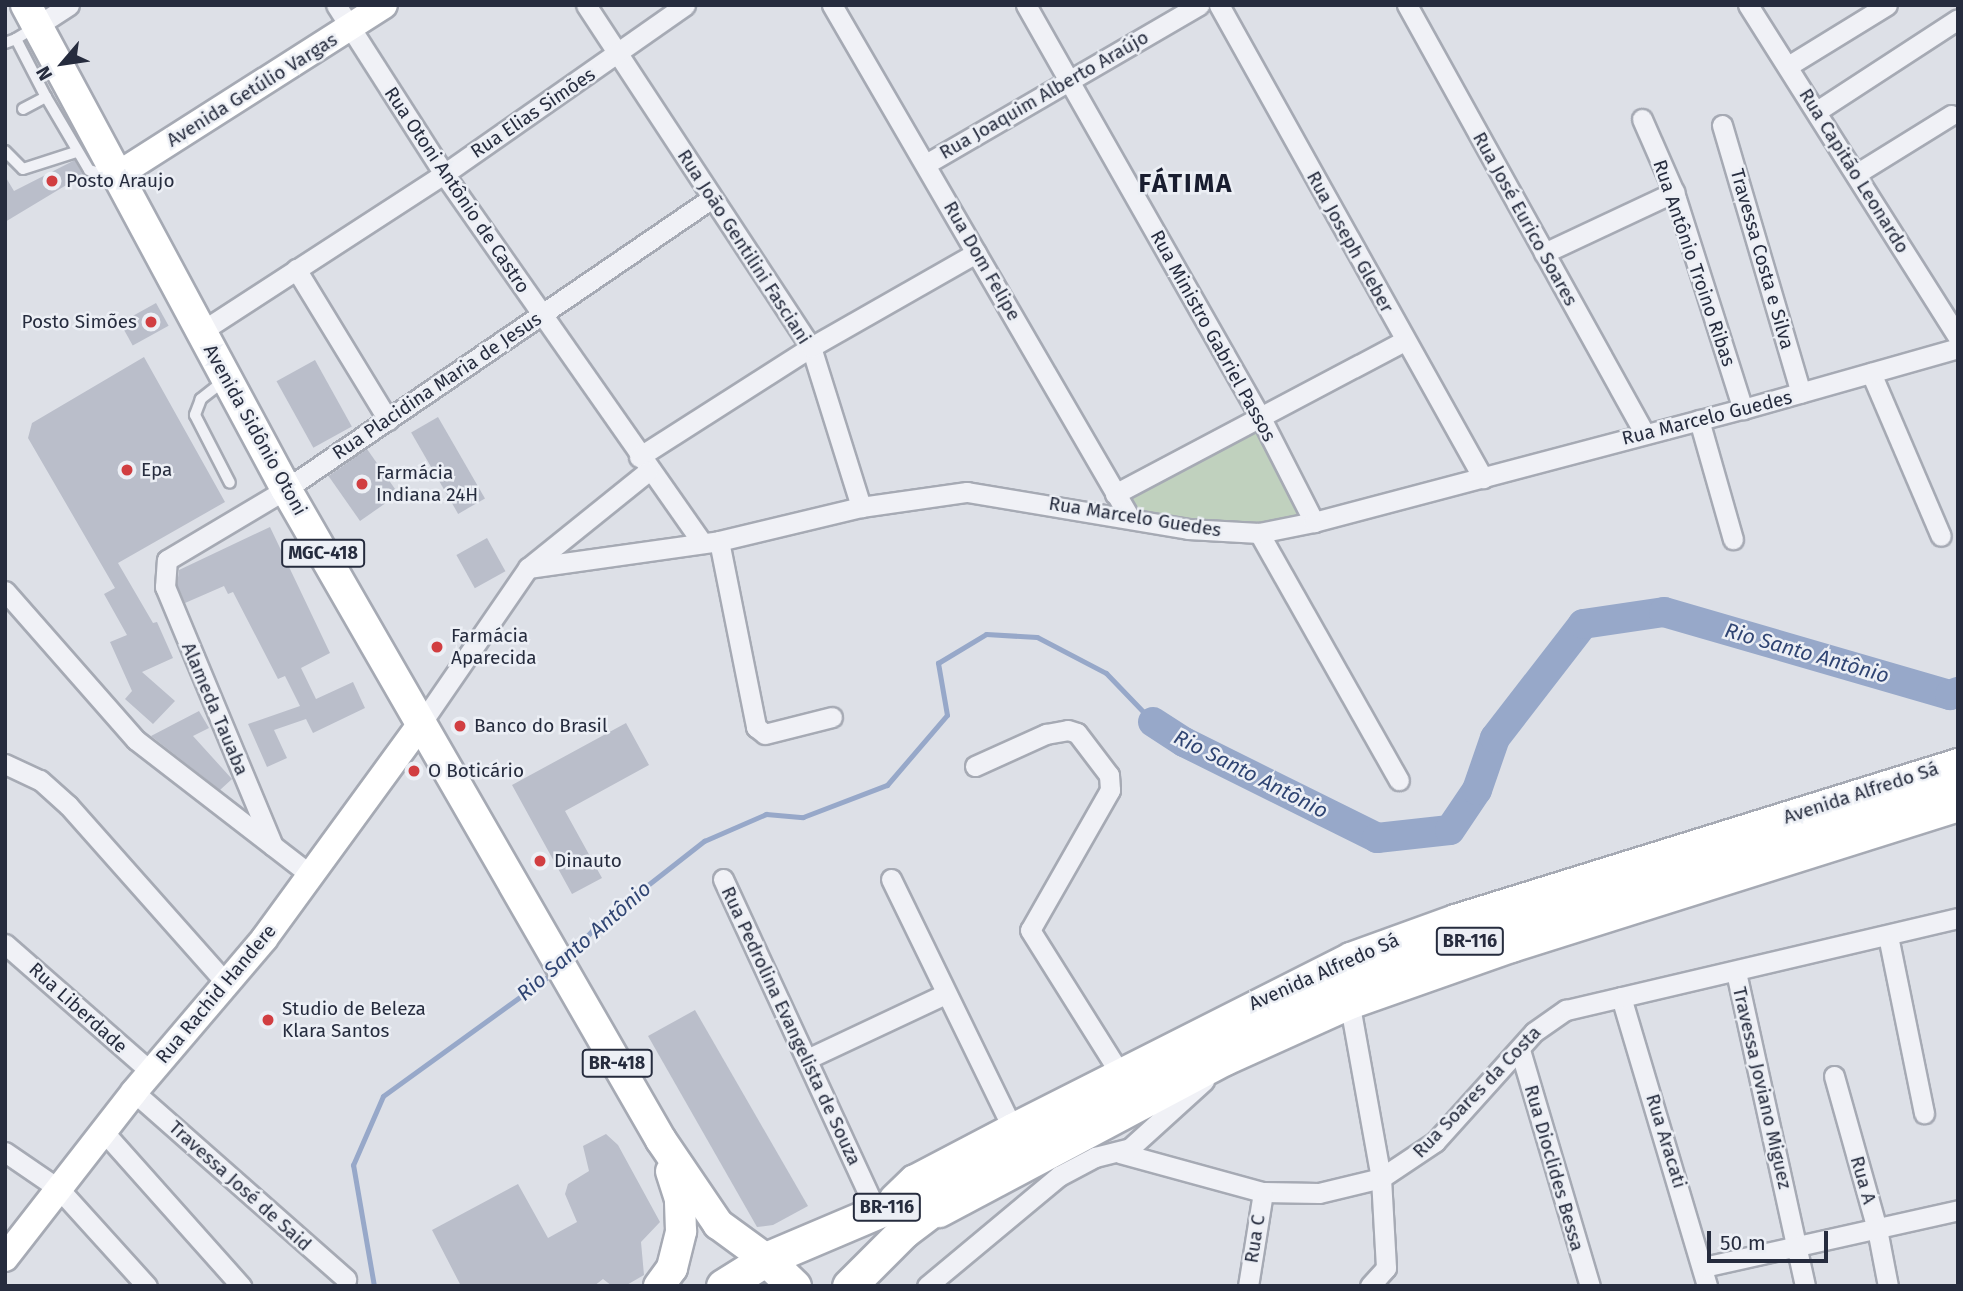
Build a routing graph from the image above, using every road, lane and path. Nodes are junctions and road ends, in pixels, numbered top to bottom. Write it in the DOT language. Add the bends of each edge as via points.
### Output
graph roads {
  1 [pos="69,5"];
  2 [pos="336,5"];
  3 [pos="384,5"];
  4 [pos="586,5"];
  5 [pos="685,5"];
  6 [pos="832,5"];
  7 [pos="1026,5"];
  8 [pos="1199,5"];
  9 [pos="1219,5"];
  10 [pos="1407,5"];
  11 [pos="1748,5"];
  12 [pos="1887,5"];
  13 [pos="1958,19"];
  14 [pos="26,23"];
  15 [pos="350,27"];
  16 [pos="5,43"];
  17 [pos="618,54"];
  18 [pos="1788,66"];
  19 [pos="1069,81"];
  20 [pos="46,97"];
  21 [pos="23,109"];
  22 [pos="1816,111"];
  23 [pos="1951,115"];
  24 [pos="1642,119"];
  25 [pos="1722,125"];
  26 [pos="5,151"];
  27 [pos="76,152"];
  28 [pos="926,164"];
  29 [pos="119,174"];
  30 [pos="444,174"];
  31 [pos="1856,174"];
  32 [pos="1674,192"];
  33 [pos="712,198"];
  34 [pos="976,253"];
  35 [pos="1544,253"];
  36 [pos="296,269"];
  37 [pos="542,315"];
  38 [pos="202,331"];
  39 [pos="1958,337"];
  40 [pos="1404,341"];
  41 [pos="811,347"];
  42 [pos="1958,348"];
  43 [pos="1871,373"];
  44 [pos="226,379"];
  45 [pos="1801,393"];
  46 [pos="1743,409"];
  47 [pos="1261,418"];
  48 [pos="388,420"];
  49 [pos="1699,420"];
  50 [pos="1644,433"];
  51 [pos="644,464"];
  52 [pos="1483,478"];
  53 [pos="230,483"];
  54 [pos="286,489"];
  55 [pos="1115,494"];
  56 [pos="861,507"];
  57 [pos="1130,518"];
  58 [pos="1314,522"];
  59 [pos="1259,533"];
  60 [pos="1941,536"];
  61 [pos="1733,539"];
  62 [pos="711,542"];
  63 [pos="528,568"];
  64 [pos="163,571"];
  65 [pos="5,591"];
  66 [pos="832,717"];
  67 [pos="420,725"];
  68 [pos="1958,762"];
  69 [pos="5,764"];
  70 [pos="975,766"];
  71 [pos="1399,780"];
  72 [pos="1958,789"];
  73 [pos="1958,808"];
  74 [pos="274,846"];
  75 [pos="312,876"];
  76 [pos="723,879"];
  77 [pos="891,879"];
  78 [pos="1958,918"];
  79 [pos="539,925"];
  80 [pos="1888,936"];
  81 [pos="5,944"];
  82 [pos="1736,972"];
  83 [pos="227,984"];
  84 [pos="945,994"];
  85 [pos="1621,998"];
  86 [pos="1350,1006"];
  87 [pos="1520,1050"];
  88 [pos="807,1059"];
  89 [pos="1226,1062"];
  90 [pos="1119,1072"];
  91 [pos="1834,1076"];
  92 [pos="143,1082"];
  93 [pos="1924,1113"];
  94 [pos="103,1131"];
  95 [pos="661,1140"];
  96 [pos="1010,1142"];
  97 [pos="1066,1147"];
  98 [pos="5,1152"];
  99 [pos="1107,1155"];
  100 [pos="1381,1178"];
  101 [pos="59,1189"];
  102 [pos="1263,1192"];
  103 [pos="1958,1210"];
  104 [pos="889,1216"];
  105 [pos="1877,1229"];
  106 [pos="1797,1246"];
  107 [pos="5,1258"];
  108 [pos="766,1259"];
  109 [pos="1706,1276"];
  110 [pos="346,1279"];
  111 [pos="147,1286"];
  112 [pos="241,1286"];
  113 [pos="659,1286"];
  114 [pos="723,1286"];
  115 [pos="794,1286"];
  116 [pos="849,1286"];
  117 [pos="927,1286"];
  118 [pos="1248,1286"];
  119 [pos="1370,1286"];
  120 [pos="1590,1286"];
  121 [pos="1805,1286"];
  122 [pos="1888,1286"];
  1 -- 14 [label="street"];
  2 -- 15 [label="street, Rua Otoni Antônio de Castro"];
  3 -- 15 [label="street, Avenida Getúlio Vargas"];
  4 -- 17 [label="street, Rua João Gentilini Fasciani"];
  5 -- 17 [label="street, Rua Elias Simões"];
  6 -- 28 [label="street, Rua Dom Felipe"];
  7 -- 19 [label="street, Rua Ministro Gabriel Passos"];
  8 -- 19 [label="street, Rua Joaquim Alberto Araújo"];
  9 -- 40 [label="street, Rua Joseph Gleber"];
  10 -- 35 [label="street, Rua José Eurico Soares"];
  11 -- 18 [label="street, Rua Capitão Leonardo"];
  12 -- 18 [label="street"];
  13 -- 22 [label="street"];
  14 -- 16 [label="lane"];
  14 -- 20 [label="lane"];
  14 -- 29 [label="main road, Avenida Sidônio Otoni / MGC-418"];
  15 -- 29 [label="street, Avenida Getúlio Vargas"];
  15 -- 30 [label="street, Rua Otoni Antônio de Castro"];
  17 -- 30 [label="street, Rua Elias Simões"];
  17 -- 33 [label="street, Rua João Gentilini Fasciani"];
  18 -- 22 [label="street, Rua Capitão Leonardo"];
  19 -- 28 [label="street, Rua Joaquim Alberto Araújo"];
  19 -- 47 [label="street, Rua Ministro Gabriel Passos"];
  20 -- 21 [label="lane"];
  20 -- 27 [label="lane"];
  22 -- 31 [label="street, Rua Capitão Leonardo"];
  23 -- 31 [label="street"];
  24 -- 32 [label="street, Rua Antônio Troino Ribas"];
  25 -- 45 [label="street, Travessa Costa e Silva"];
  26 -- 27 [label="lane" via="23,169"];
  27 -- 29 [label="lane" via="96,174"];
  28 -- 34 [label="street, Rua Dom Felipe"];
  29 -- 38 [label="main road, Avenida Sidônio Otoni / MGC-418"];
  30 -- 36 [label="street, Rua Elias Simões"];
  30 -- 37 [label="street, Rua Otoni Antônio de Castro"];
  31 -- 39 [label="street, Rua Capitão Leonardo"];
  32 -- 35 [label="street"];
  32 -- 46 [label="street, Rua Antônio Troino Ribas"];
  33 -- 37 [label="street, Rua Placidina Maria de Jesus"];
  33 -- 41 [label="street, Rua João Gentilini Fasciani"];
  34 -- 41 [label="street"];
  34 -- 55 [label="street, Rua Dom Felipe"];
  35 -- 50 [label="street, Rua José Eurico Soares"];
  36 -- 38 [label="street, Rua Elias Simões"];
  36 -- 48 [label="street"];
  37 -- 48 [label="street, Rua Placidina Maria de Jesus"];
  37 -- 51 [label="street, Rua Otoni Antônio de Castro"];
  38 -- 44 [label="main road, Avenida Sidônio Otoni / MGC-418"];
  40 -- 47 [label="street"];
  40 -- 52 [label="street, Rua Joseph Gleber"];
  41 -- 51 [label="street"];
  41 -- 56 [label="street, Rua João Gentilini Fasciani"];
  42 -- 43 [label="street, Rua Marcelo Guedes"];
  43 -- 45 [label="street, Rua Marcelo Guedes"];
  43 -- 60 [label="street"];
  44 -- 53 [label="lane" via="201,399 195,415"];
  44 -- 54 [label="main road, Avenida Sidônio Otoni / MGC-418"];
  45 -- 46 [label="street, Rua Marcelo Guedes"];
  46 -- 49 [label="street, Rua Marcelo Guedes"];
  47 -- 55 [label="street"];
  47 -- 58 [label="street, Rua Ministro Gabriel Passos"];
  48 -- 54 [label="street, Rua Placidina Maria de Jesus"];
  49 -- 50 [label="street, Rua Marcelo Guedes"];
  49 -- 61 [label="street"];
  50 -- 52 [label="street, Rua Marcelo Guedes"];
  51 -- 62 [label="street, Rua Otoni Antônio de Castro"];
  51 -- 63 [label="street"];
  52 -- 58 [label="street, Rua Marcelo Guedes"];
  54 -- 64 [label="street, Rua Placidina Maria de Jesus" via="177,552"];
  54 -- 67 [label="main road, Avenida Sidônio Otoni / MGC-418"];
  55 -- 57 [label="street, Rua Dom Felipe"];
  56 -- 57 [label="street, Rua Marcelo Guedes" via="967,492"];
  56 -- 62 [label="street, Rua Marcelo Guedes"];
  57 -- 59 [label="street, Rua Marcelo Guedes" via="1219,533"];
  58 -- 59 [label="street, Rua Marcelo Guedes"];
  59 -- 71 [label="street"];
  62 -- 63 [label="street, Rua Marcelo Guedes"];
  62 -- 66 [label="street" via="756,727 765,734"];
  63 -- 67 [label="street"];
  64 -- 74 [label="street, Alameda Tauaba" via="171,604"];
  65 -- 74 [label="street" via="136,740"];
  67 -- 75 [label="street, Rua Rachid Handere"];
  67 -- 79 [label="main road, Avenida Sidônio Otoni / MGC-418"];
  68 -- 90 [label="street, Avenida Alfredo Sá" via="1455,918 1350,956"];
  69 -- 83 [label="street" via="40,780 68,805"];
  70 -- 90 [label="street" via="1046,734 1069,730 1077,733 1110,775 1111,790 1030,930"];
  72 -- 96 [label="highway, Avenida Alfredo Sá / BR-116" via="1369,973"];
  73 -- 86 [label="street"];
  74 -- 75 [label="street"];
  75 -- 83 [label="street, Rua Rachid Handere"];
  76 -- 88 [label="street, Rua Pedrolina Evangelista de Souza"];
  77 -- 84 [label="street"];
  78 -- 80 [label="street, Rua Soares da Costa"];
  79 -- 95 [label="main road, Avenida Sidônio Otoni / BR-418"];
  80 -- 82 [label="street, Rua Soares da Costa"];
  80 -- 93 [label="street"];
  81 -- 92 [label="street, Rua Liberdade"];
  82 -- 85 [label="street, Rua Soares da Costa"];
  82 -- 106 [label="street, Travessa Joviano Miguez"];
  83 -- 92 [label="street, Rua Rachid Handere"];
  84 -- 88 [label="street"];
  84 -- 96 [label="street"];
  85 -- 87 [label="street, Rua Soares da Costa" via="1566,1010 1534,1032"];
  85 -- 109 [label="street, Rua Aracati"];
  86 -- 89 [label="street"];
  86 -- 100 [label="street"];
  87 -- 100 [label="street, Rua Soares da Costa" via="1435,1142"];
  87 -- 120 [label="street, Rua Dioclides Bessa"];
  88 -- 104 [label="street, Rua Pedrolina Evangelista de Souza"];
  89 -- 97 [label="street"];
  89 -- 99 [label="street" via="1139,1142"];
  90 -- 96 [label="street, Avenida Alfredo Sá"];
  91 -- 105 [label="street, Rua A"];
  92 -- 94 [label="street, Rua Rachid Handere"];
  92 -- 110 [label="street, Travessa José de Said"];
  94 -- 101 [label="street, Rua Rachid Handere"];
  94 -- 112 [label="street"];
  95 -- 108 [label="main road, BR-418" via="718,1224"];
  95 -- 113 [label="main road, BR-418" via="680,1199 681,1231 672,1268"];
  96 -- 104 [label="highway, BR-116"];
  97 -- 99 [label="street"];
  97 -- 104 [label="street"];
  98 -- 101 [label="street"];
  99 -- 102 [label="street, Rua Soares da Costa"];
  99 -- 117 [label="street" via="1059,1175"];
  100 -- 102 [label="street, Rua Soares da Costa" via="1319,1193"];
  100 -- 119 [label="street" via="1386,1268"];
  101 -- 107 [label="street, Rua Rachid Handere"];
  101 -- 111 [label="street"];
  102 -- 118 [label="street, Rua C"];
  103 -- 105 [label="street"];
  104 -- 108 [label="highway, BR-116"];
  104 -- 116 [label="highway, BR-116"];
  105 -- 106 [label="street"];
  105 -- 122 [label="street, Rua A"];
  106 -- 109 [label="street"];
  106 -- 121 [label="street, Travessa Joviano Miguez"];
  108 -- 114 [label="highway, BR-116"];
  108 -- 115 [label="highway"];
}
